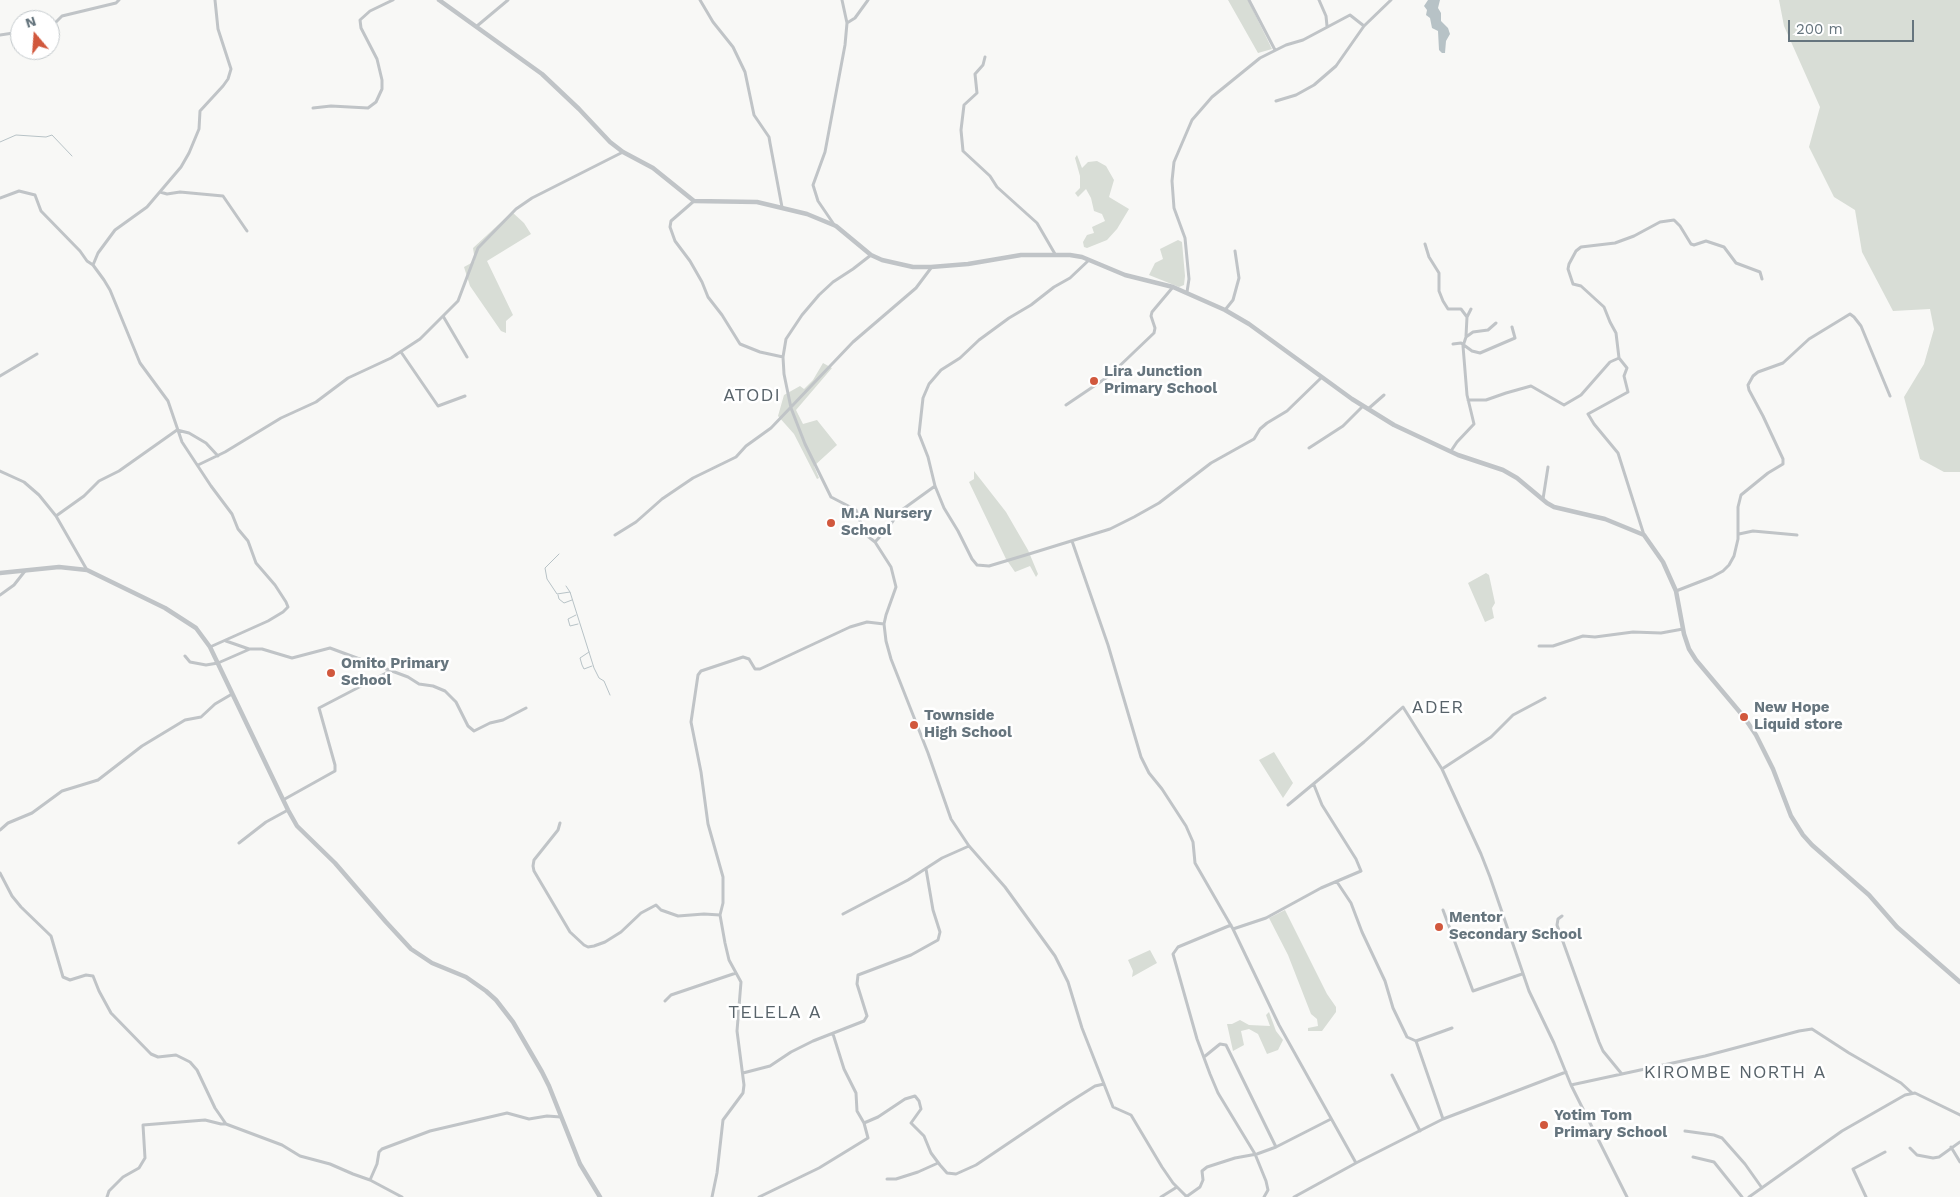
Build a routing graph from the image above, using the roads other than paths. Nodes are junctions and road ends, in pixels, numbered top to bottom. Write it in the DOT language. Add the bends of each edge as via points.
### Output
graph roads {
  1 [pos="119,0"];
  2 [pos="215,0"];
  3 [pos="392,0"];
  4 [pos="439,0"];
  5 [pos="508,0"];
  6 [pos="700,0"];
  7 [pos="842,0"];
  8 [pos="868,0"];
  9 [pos="1249,0"];
  10 [pos="1319,0"];
  11 [pos="1391,0"];
  12 [pos="60,17"];
  13 [pos="847,23"];
  14 [pos="477,26"];
  15 [pos="1327,26"];
  16 [pos="1364,26"];
  17 [pos="1275,50"];
  18 [pos="985,57"];
  19 [pos="1276,101"];
  20 [pos="313,108"];
  21 [pos="623,152"];
  22 [pos="160,192"];
  23 [pos="0,198"];
  24 [pos="694,201"];
  25 [pos="782,207"];
  26 [pos="836,226"];
  27 [pos="247,231"];
  28 [pos="1425,244"];
  29 [pos="1235,252"];
  30 [pos="1055,254"];
  31 [pos="871,255"];
  32 [pos="1089,260"];
  33 [pos="93,265"];
  34 [pos="931,267"];
  35 [pos="1762,279"];
  36 [pos="1173,287"];
  37 [pos="1187,292"];
  38 [pos="1471,309"];
  39 [pos="1225,310"];
  40 [pos="443,316"];
  41 [pos="1467,317"];
  42 [pos="1496,323"];
  43 [pos="1512,326"];
  44 [pos="1466,338"];
  45 [pos="1454,344"];
  46 [pos="1463,344"];
  47 [pos="401,352"];
  48 [pos="36,354"];
  49 [pos="467,357"];
  50 [pos="784,357"];
  51 [pos="1619,358"];
  52 [pos="0,376"];
  53 [pos="1322,377"];
  54 [pos="465,396"];
  55 [pos="1384,396"];
  56 [pos="1890,396"];
  57 [pos="1468,400"];
  58 [pos="1066,405"];
  59 [pos="1363,406"];
  60 [pos="791,408"];
  61 [pos="1368,409"];
  62 [pos="177,430"];
  63 [pos="1309,448"];
  64 [pos="1452,452"];
  65 [pos="218,456"];
  66 [pos="198,466"];
  67 [pos="1548,467"];
  68 [pos="0,471"];
  69 [pos="935,486"];
  70 [pos="1543,500"];
  71 [pos="56,516"];
  72 [pos="1739,534"];
  73 [pos="615,535"];
  74 [pos="1644,535"];
  75 [pos="1797,535"];
  76 [pos="1072,541"];
  77 [pos="875,542"];
  78 [pos="87,570"];
  79 [pos="25,571"];
  80 [pos="0,573"];
  81 [pos="1676,591"];
  82 [pos="0,595"];
  83 [pos="884,624"];
  84 [pos="1683,629"];
  85 [pos="226,640"];
  86 [pos="1539,646"];
  87 [pos="210,647"];
  88 [pos="250,649"];
  89 [pos="185,656"];
  90 [pos="218,663"];
  91 [pos="391,671"];
  92 [pos="232,694"];
  93 [pos="1545,698"];
  94 [pos="526,708"];
  95 [pos="1442,769"];
  96 [pos="1314,785"];
  97 [pos="283,800"];
  98 [pos="1288,805"];
  99 [pos="288,810"];
  100 [pos="560,823"];
  101 [pos="0,830"];
  102 [pos="239,842"];
  103 [pos="969,846"];
  104 [pos="926,869"];
  105 [pos="0,874"];
  106 [pos="1338,882"];
  107 [pos="1443,910"];
  108 [pos="843,914"];
  109 [pos="720,915"];
  110 [pos="1562,916"];
  111 [pos="1232,927"];
  112 [pos="736,973"];
  113 [pos="1522,974"];
  114 [pos="1960,982"];
  115 [pos="665,1001"];
  116 [pos="1452,1028"];
  117 [pos="833,1034"];
  118 [pos="1416,1041"];
  119 [pos="1204,1056"];
  120 [pos="1566,1072"];
  121 [pos="743,1073"];
  122 [pos="1621,1073"];
  123 [pos="1392,1075"];
  124 [pos="1104,1084"];
  125 [pos="1571,1085"];
  126 [pos="1912,1093"];
  127 [pos="1960,1115"];
  128 [pos="562,1117"];
  129 [pos="1331,1119"];
  130 [pos="1443,1119"];
  131 [pos="864,1122"];
  132 [pos="226,1124"];
  133 [pos="1420,1131"];
  134 [pos="1685,1131"];
  135 [pos="1960,1142"];
  136 [pos="1276,1147"];
  137 [pos="1951,1147"];
  138 [pos="1910,1148"];
  139 [pos="1885,1152"];
  140 [pos="1255,1154"];
  141 [pos="1693,1157"];
  142 [pos="1960,1162"];
  143 [pos="938,1163"];
  144 [pos="1356,1163"];
  145 [pos="887,1179"];
  146 [pos="370,1180"];
  147 [pos="1177,1187"];
  148 [pos="1762,1188"];
  149 [pos="1756,1192"];
  150 [pos="107,1197"];
  151 [pos="402,1197"];
  152 [pos="600,1197"];
  153 [pos="712,1197"];
  154 [pos="759,1197"];
  155 [pos="1161,1197"];
  156 [pos="1187,1197"];
  157 [pos="1264,1197"];
  158 [pos="1294,1197"];
  159 [pos="1627,1197"];
  160 [pos="1742,1197"];
  161 [pos="1749,1197"];
  162 [pos="1758,1197"];
  163 [pos="1866,1197"];
  1 -- 12 [label="street" via="116,4"];
  2 -- 22 [label="street" via="218,29 230,73 224,85 200,111 199,126 189,154"];
  3 -- 20 [label="street" via="360,20 377,59 382,80 376,102 368,108"];
  4 -- 14 [label="street"];
  5 -- 14 [label="street"];
  6 -- 25 [label="street" via="733,47 745,72 754,115 769,137"];
  7 -- 13 [label="street"];
  8 -- 13 [label="street" via="855,18"];
  9 -- 17 [label="street"];
  10 -- 15 [label="street"];
  11 -- 16 [label="street"];
  13 -- 26 [label="street" via="832,124 826,152 813,185 818,202"];
  14 -- 21 [label="street" via="547,78"];
  15 -- 16 [label="street" via="1350,15"];
  15 -- 17 [label="street" via="1303,40"];
  16 -- 19 [label="street" via="1336,66 1319,81 1296,95"];
  17 -- 37 [label="street" via="1250,65 1201,109 1192,120 1174,162 1172,197 1185,238 1189,278"];
  18 -- 30 [label="street" via="974,77 977,93 964,106 963,151 990,176 997,188 1037,223"];
  21 -- 24 [label="street" via="652,168"];
  21 -- 40 [label="street" via="516,209 478,248 458,301"];
  22 -- 27 [label="street" via="223,196"];
  22 -- 33 [label="street" via="143,211 115,230"];
  23 -- 33 [label="street" via="18,191 36,195 44,214"];
  24 -- 25 [label="street" via="757,202"];
  24 -- 50 [label="street" via="671,221 675,241 690,260 708,297 740,344"];
  25 -- 26 [label="street"];
  26 -- 31 [label="street"];
  28 -- 41 [label="street" via="1439,273 1439,291 1445,303 1448,308 1462,309"];
  29 -- 39 [label="street" via="1239,278 1233,300"];
  30 -- 32 [label="street"];
  30 -- 34 [label="street" via="1009,256"];
  31 -- 34 [label="street" via="900,264"];
  31 -- 50 [label="street" via="834,280 819,295 789,334"];
  32 -- 36 [label="street" via="1125,275"];
  32 -- 69 [label="street" via="1070,278 979,340 937,373 929,384 921,405 919,434"];
  33 -- 62 [label="street" via="110,290 140,364 168,401"];
  34 -- 60 [label="street" via="916,288 853,342"];
  35 -- 51 [label="street" via="1760,272 1736,263 1724,247 1706,241 1691,244 1674,220 1660,222 1615,242 1582,247 1569,264 1571,281 1604,307 1616,333"];
  36 -- 37 [label="street"];
  36 -- 58 [label="street" via="1152,312 1154,333 1109,376"];
  37 -- 39 [label="street"];
  38 -- 41 [label="street"];
  39 -- 53 [label="street" via="1260,331"];
  40 -- 47 [label="street"];
  40 -- 49 [label="street"];
  41 -- 44 [label="street"];
  42 -- 44 [label="street" via="1488,330 1473,332"];
  43 -- 46 [label="street" via="1515,338 1504,344 1480,352 1472,351"];
  44 -- 46 [label="street"];
  45 -- 46 [label="street"];
  46 -- 57 [label="street"];
  47 -- 54 [label="street" via="438,406"];
  47 -- 65 [label="street" via="348,378 316,402 281,418"];
  48 -- 52 [label="street"];
  50 -- 60 [label="street"];
  51 -- 57 [label="street" via="1610,362 1582,395 1564,405 1531,386 1486,400"];
  51 -- 74 [label="street" via="1627,368 1624,376 1628,392 1588,414 1618,453"];
  53 -- 59 [label="street"];
  53 -- 76 [label="street" via="1287,411 1266,422 1254,439 1211,463 1159,503 1117,526"];
  55 -- 61 [label="street"];
  56 -- 72 [label="street" via="1861,326 1850,314 1808,339 1783,363 1753,376 1749,390 1783,464 1741,495"];
  57 -- 64 [label="street" via="1474,424"];
  59 -- 61 [label="street"];
  59 -- 63 [label="street" via="1343,426"];
  60 -- 73 [label="street" via="736,457 693,478"];
  60 -- 77 [label="street" via="831,497 856,510 863,532"];
  61 -- 64 [label="street"];
  62 -- 65 [label="street" via="206,443"];
  62 -- 66 [label="street"];
  62 -- 71 [label="street" via="119,471 99,481"];
  64 -- 70 [label="street" via="1503,470"];
  65 -- 66 [label="street"];
  66 -- 85 [label="street" via="232,514 256,563 282,594 288,607 268,621"];
  67 -- 70 [label="street"];
  68 -- 71 [label="street" via="32,488"];
  69 -- 76 [label="street" via="972,559 980,566"];
  69 -- 77 [label="street" via="899,512"];
  70 -- 74 [label="street" via="1554,507 1581,512"];
  71 -- 78 [label="street"];
  72 -- 75 [label="street" via="1753,531"];
  72 -- 81 [label="street" via="1734,556 1723,571"];
  74 -- 81 [label="street" via="1663,562"];
  76 -- 111 [label="street" via="1142,757 1149,773 1186,826 1193,842 1195,863"];
  77 -- 83 [label="street" via="891,567 896,583"];
  78 -- 79 [label="street" via="59,567"];
  78 -- 87 [label="street" via="165,608 196,628"];
  79 -- 80 [label="street"];
  79 -- 82 [label="street"];
  81 -- 84 [label="street"];
  83 -- 103 [label="street" via="891,659 946,808"];
  83 -- 109 [label="street" via="867,622 850,627 760,669 743,658 701,671 698,675 691,722 702,772 708,824 724,884"];
  84 -- 86 [label="street" via="1583,636 1552,646"];
  84 -- 114 [label="street" via="1686,644 1696,660 1756,735 1791,816 1803,835 1869,895 1897,927"];
  85 -- 87 [label="street"];
  85 -- 88 [label="street"];
  87 -- 90 [label="street"];
  88 -- 90 [label="street"];
  88 -- 91 [label="street" via="262,649 292,658 330,648"];
  89 -- 90 [label="street" via="190,662 199,664"];
  90 -- 92 [label="street"];
  91 -- 94 [label="street" via="446,692 474,731"];
  91 -- 97 [label="street" via="319,708 335,772"];
  92 -- 97 [label="street"];
  92 -- 101 [label="street" via="201,717 185,720 142,746 98,780 62,791 32,813"];
  93 -- 95 [label="street" via="1513,715 1491,736"];
  95 -- 96 [label="street" via="1403,707"];
  95 -- 113 [label="street" via="1490,877"];
  96 -- 98 [label="street"];
  96 -- 106 [label="street" via="1361,870"];
  97 -- 99 [label="street"];
  99 -- 102 [label="street"];
  99 -- 128 [label="street" via="297,826 335,863 411,949 432,963 466,977 496,1000 542,1072"];
  100 -- 109 [label="street" via="533,866 570,932 584,945 605,942 656,905 678,916"];
  103 -- 104 [label="street"];
  103 -- 124 [label="street" via="1005,887 1055,956 1068,982"];
  104 -- 108 [label="street"];
  104 -- 117 [label="street" via="940,938 911,955 858,975 857,984 866,1018"];
  105 -- 132 [label="street" via="21,907 52,936 63,977 70,980 93,976 110,1013 151,1054 176,1055 190,1062"];
  106 -- 111 [label="street" via="1314,891 1266,918"];
  106 -- 118 [label="street" via="1351,903 1401,1025 1407,1037"];
  107 -- 113 [label="street" via="1473,991"];
  109 -- 112 [label="street" via="726,950"];
  110 -- 122 [label="street" via="1557,925 1599,1042"];
  111 -- 119 [label="street" via="1178,947 1174,954"];
  111 -- 129 [label="street" via="1279,1025"];
  112 -- 115 [label="street" via="672,995"];
  112 -- 121 [label="street" via="741,982 737,1031"];
  113 -- 120 [label="street"];
  116 -- 118 [label="street"];
  117 -- 121 [label="street" via="813,1040 770,1066"];
  117 -- 131 [label="street"];
  118 -- 130 [label="street"];
  119 -- 136 [label="street" via="1225,1044"];
  119 -- 140 [label="street" via="1218,1093"];
  120 -- 125 [label="street"];
  120 -- 130 [label="street"];
  121 -- 153 [label="street" via="743,1093 723,1120"];
  122 -- 125 [label="street"];
  122 -- 126 [label="street" via="1812,1029 1901,1082"];
  123 -- 133 [label="street"];
  124 -- 143 [label="street" via="1068,1102 976,1165 950,1174"];
  124 -- 147 [label="street" via="1113,1107 1131,1115"];
  125 -- 159 [label="street"];
  126 -- 127 [label="street"];
  126 -- 148 [label="street" via="1895,1099 1842,1131"];
  128 -- 146 [label="street" via="529,1119 507,1113 430,1131 379,1152"];
  128 -- 152 [label="street" via="580,1164"];
  129 -- 136 [label="street"];
  129 -- 144 [label="street"];
  130 -- 133 [label="street"];
  131 -- 143 [label="street" via="914,1096 921,1109 911,1122 924,1136"];
  131 -- 154 [label="street" via="866,1141"];
  132 -- 146 [label="street" via="284,1146 300,1156"];
  132 -- 150 [label="street" via="205,1120 143,1125 145,1158 139,1168 123,1177 109,1191"];
  133 -- 144 [label="street"];
  134 -- 148 [label="street" via="1722,1138"];
  135 -- 137 [label="street"];
  136 -- 140 [label="street"];
  137 -- 138 [label="street" via="1939,1157 1929,1158 1917,1155"];
  137 -- 142 [label="street"];
  139 -- 163 [label="street" via="1853,1169"];
  140 -- 156 [label="street" via="1203,1170 1200,1187"];
  140 -- 157 [label="street" via="1268,1186"];
  141 -- 160 [label="street" via="1714,1162"];
  143 -- 145 [label="street" via="896,1179"];
  144 -- 158 [label="street"];
  146 -- 151 [label="street"];
  147 -- 155 [label="street"];
  147 -- 156 [label="street"];
  148 -- 149 [label="street"];
  149 -- 161 [label="street"];
  149 -- 162 [label="street"];
}
